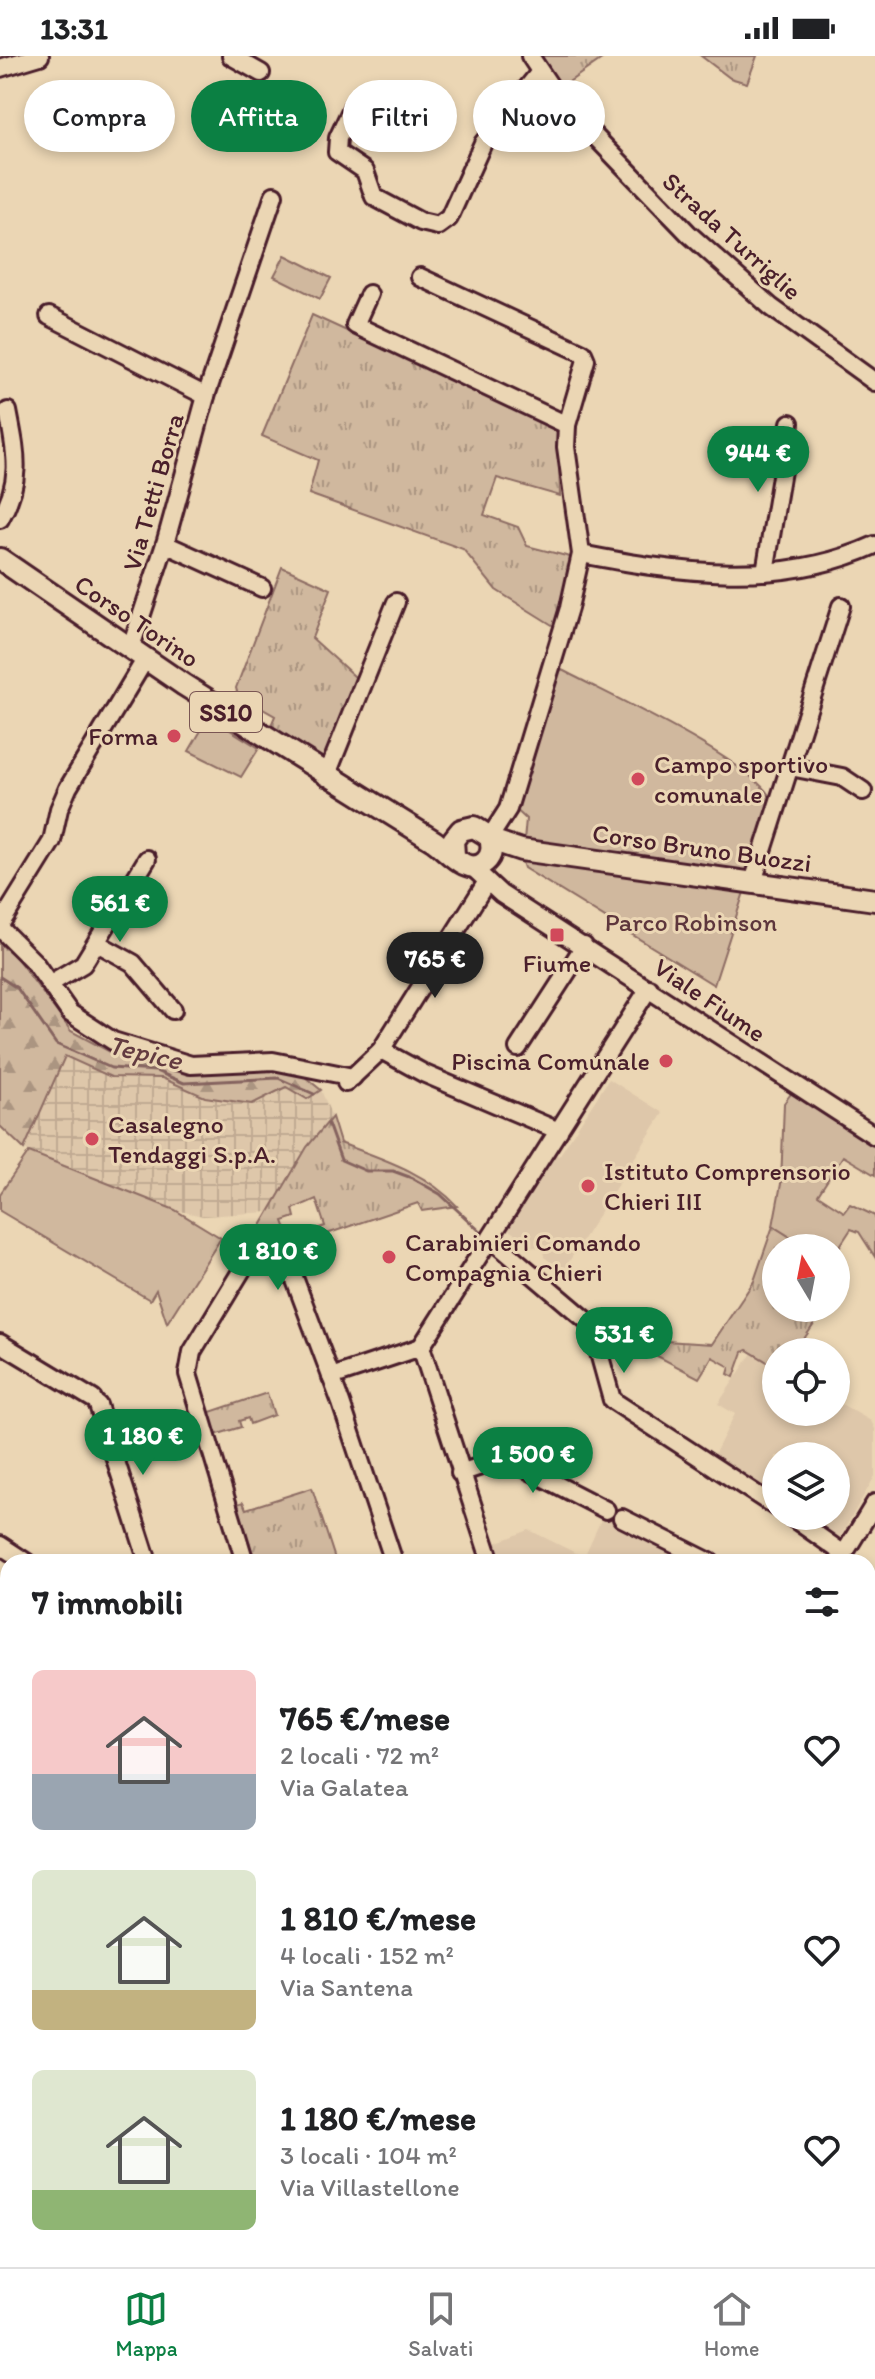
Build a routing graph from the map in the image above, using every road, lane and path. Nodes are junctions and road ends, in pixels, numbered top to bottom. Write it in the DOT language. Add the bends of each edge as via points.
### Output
graph roads {
  1 [pos="40,56"];
  2 [pos="231,56"];
  3 [pos="530,56"];
  4 [pos="0,68"];
  5 [pos="261,73"];
  6 [pos="539,73"];
  7 [pos="343,127"];
  8 [pos="274,195"];
  9 [pos="420,277"];
  10 [pos="369,294"];
  11 [pos="49,316"];
  12 [pos="875,382"];
  13 [pos="206,396"];
  14 [pos="8,411"];
  15 [pos="790,423"];
  16 [pos="567,425"];
  17 [pos="11,428"];
  18 [pos="0,510"];
  19 [pos="0,519"];
  20 [pos="165,544"];
  21 [pos="875,545"];
  22 [pos="581,554"];
  23 [pos="0,559"];
  24 [pos="0,570"];
  25 [pos="765,572"];
  26 [pos="39,588"];
  27 [pos="262,588"];
  28 [pos="396,602"];
  29 [pos="841,606"];
  30 [pos="138,652"];
  31 [pos="790,767"];
  32 [pos="326,777"];
  33 [pos="863,791"];
  34 [pos="389,816"];
  35 [pos="458,832"];
  36 [pos="480,853"];
  37 [pos="147,859"];
  38 [pos="753,882"];
  39 [pos="486,883"];
  40 [pos="875,900"];
  41 [pos="519,902"];
  42 [pos="0,926"];
  43 [pos="97,943"];
  44 [pos="584,946"];
  45 [pos="51,983"];
  46 [pos="649,988"];
  47 [pos="173,1010"];
  48 [pos="518,1048"];
  49 [pos="381,1050"];
  50 [pos="559,1131"];
  51 [pos="875,1136"];
  52 [pos="491,1239"];
  53 [pos="0,1343"];
  54 [pos="421,1347"];
  55 [pos="331,1377"];
  56 [pos="460,1473"];
  57 [pos="762,1498"];
  58 [pos="875,1503"];
  59 [pos="606,1510"];
  60 [pos="622,1518"];
  61 [pos="807,1530"];
  62 [pos="145,1554"];
  63 [pos="243,1554"];
  64 [pos="391,1554"];
  65 [pos="488,1554"];
  66 [pos="694,1554"];
  67 [pos="837,1554"];
  68 [pos="844,1554"];
  1 -- 4 [label="street"];
  2 -- 5 [label="street"];
  3 -- 6 [label="street, Strada Turriglie"];
  6 -- 7 [label="street" via="483,143 449,218 438,226 374,197 365,171 337,152"];
  6 -- 12 [label="street, Strada Turriglie" via="689,234 771,307"];
  8 -- 13 [label="street, Via Tetti Borra"];
  9 -- 16 [label="street" via="583,353 586,360"];
  10 -- 16 [label="street" via="355,325"];
  11 -- 13 [label="street, Via Tetti Borra"];
  13 -- 20 [label="street, Via Tetti Borra"];
  14 -- 17 [label="street"];
  15 -- 25 [label="street"];
  16 -- 22 [label="street"];
  17 -- 18 [label="street"];
  17 -- 19 [label="street" via="17,466 10,501"];
  20 -- 27 [label="street"];
  20 -- 30 [label="street, Via Tetti Borra"];
  21 -- 25 [label="street" via="825,563"];
  22 -- 25 [label="street" via="670,571"];
  22 -- 36 [label="street" via="508,809"];
  23 -- 26 [label="main road, Corso Torino / SS10"];
  24 -- 26 [label="main road, Corso Torino / SS10"];
  26 -- 30 [label="main road, Corso Torino / SS10"];
  28 -- 32 [label="street"];
  29 -- 31 [label="street"];
  30 -- 32 [label="main road, Corso Torino / SS10"];
  30 -- 42 [label="street, Via Tetti Borra" via="68,788 52,841"];
  31 -- 33 [label="street" via="842,777"];
  31 -- 38 [label="street"];
  32 -- 34 [label="main road, Corso Torino / SS10"];
  34 -- 35 [label="main road, Corso Torino / SS10"];
  34 -- 36 [label="main road, Corso Torino / SS10"];
  35 -- 36 [label="main road" via="453,840"];
  35 -- 36 [label="main road, SS10" via="474,827"];
  36 -- 38 [label="main road, Corso Bruno Buozzi / SS10" via="521,850"];
  36 -- 39 [label="street, Viale Fiume"];
  36 -- 41 [label="street, Viale Fiume"];
  37 -- 43 [label="street"];
  38 -- 40 [label="main road, Corso Bruno Buozzi / SS10"];
  39 -- 41 [label="street, Viale Fiume"];
  39 -- 49 [label="street"];
  41 -- 44 [label="street, Viale Fiume"];
  42 -- 45 [label="street"];
  43 -- 45 [label="street" via="83,964"];
  43 -- 47 [label="street" via="133,963"];
  44 -- 46 [label="street, Viale Fiume"];
  44 -- 48 [label="street"];
  45 -- 49 [label="street" via="80,1023 113,1041 191,1065 273,1061 349,1080"];
  46 -- 50 [label="street"];
  46 -- 51 [label="street, Viale Fiume"];
  49 -- 50 [label="street"];
  50 -- 52 [label="street"];
  52 -- 54 [label="street"];
  52 -- 57 [label="street" via="591,1324 612,1400"];
  53 -- 62 [label="street" via="95,1402"];
  54 -- 55 [label="street"];
  54 -- 56 [label="street"];
  55 -- 63 [label="street" via="283,1248 274,1240 262,1240 192,1352 188,1374"];
  55 -- 64 [label="street"];
  56 -- 59 [label="street" via="505,1458"];
  56 -- 65 [label="street"];
  58 -- 68 [label="street"];
  60 -- 66 [label="street"];
  61 -- 67 [label="street"];
}
